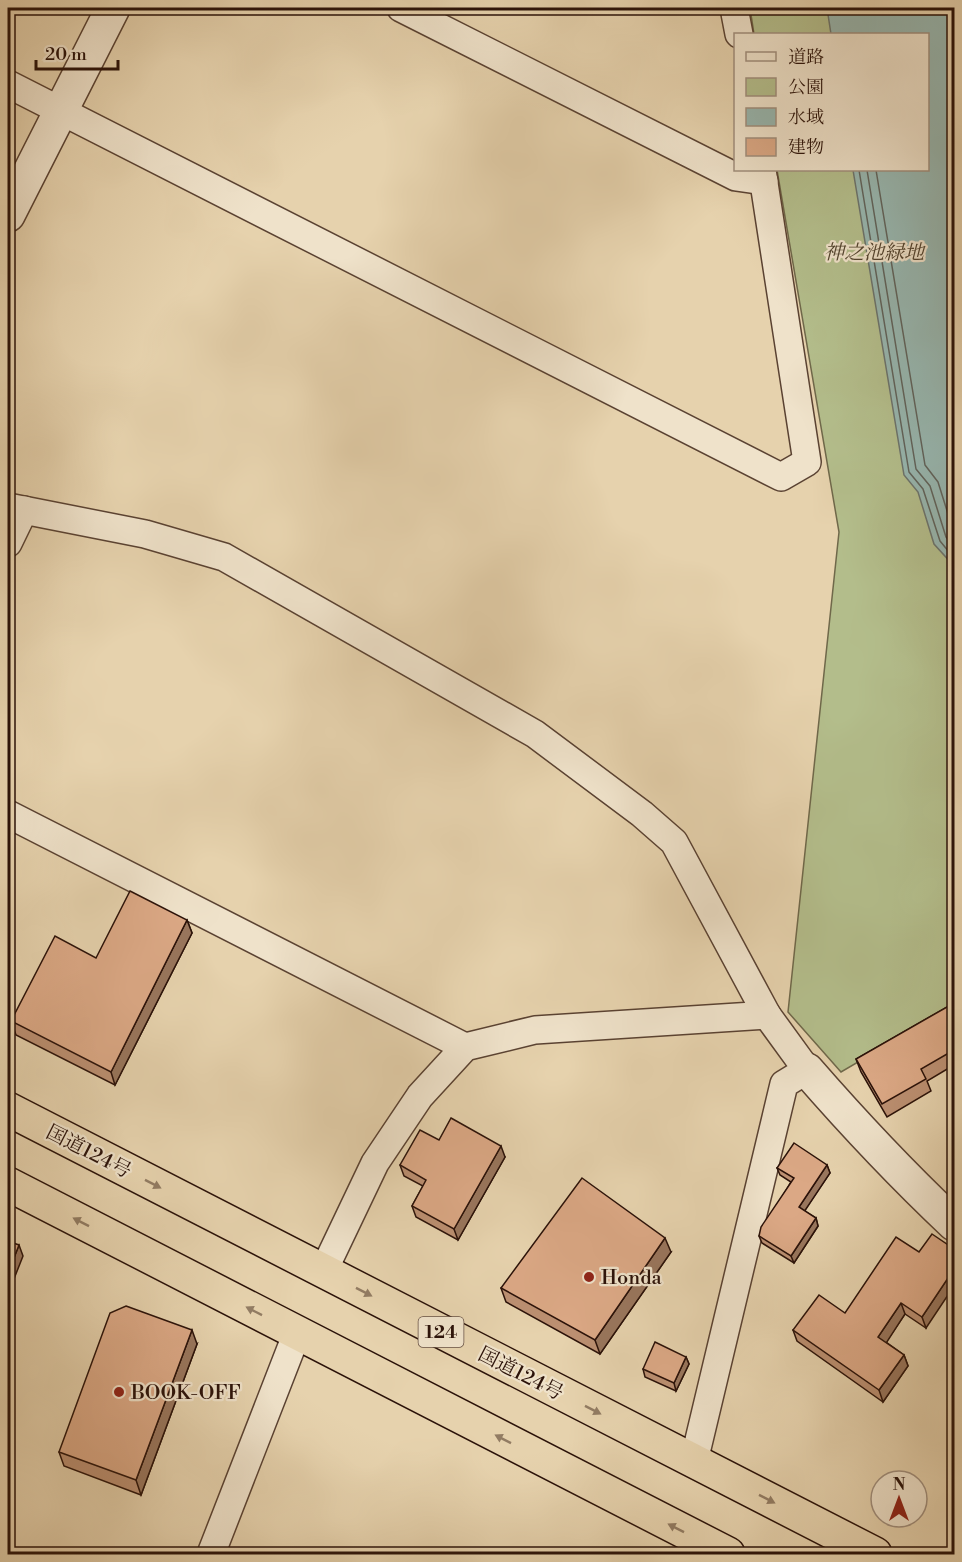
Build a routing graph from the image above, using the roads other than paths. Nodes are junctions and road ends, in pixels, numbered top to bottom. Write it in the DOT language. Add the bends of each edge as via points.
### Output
graph roads {
  1 [pos="113,8"];
  2 [pos="401,8"];
  3 [pos="734,8"];
  4 [pos="739,33"];
  5 [pos="8,84"];
  6 [pos="61,112"];
  7 [pos="763,175"];
  8 [pos="8,215"];
  9 [pos="16,509"];
  10 [pos="8,543"];
  11 [pos="8,814"];
  12 [pos="767,1016"];
  13 [pos="465,1047"];
  14 [pos="807,1070"];
  15 [pos="8,1109"];
  16 [pos="8,1184"];
  17 [pos="954,1224"];
  18 [pos="323,1272"];
  19 [pos="297,1333"];
  20 [pos="694,1461"];
  21 [pos="211,1554"];
  22 [pos="728,1554"];
  23 [pos="875,1554"];
  1 -- 6 [label="street"];
  2 -- 7 [label="street" via="736,177"];
  3 -- 4 [label="street"];
  5 -- 6 [label="street"];
  6 -- 7 [label="street" via="781,477 807,462"];
  6 -- 8 [label="street"];
  9 -- 10 [label="street"];
  9 -- 12 [label="street" via="145,534 224,557 535,734 674,842"];
  11 -- 13 [label="street"];
  12 -- 13 [label="street" via="535,1030"];
  12 -- 14 [label="street"];
  13 -- 18 [label="street" via="420,1096 375,1163"];
  14 -- 17 [label="street" via="853,1124"];
  14 -- 20 [label="street" via="784,1084"];
  15 -- 18 [label="highway, 国道124号 / 124, one-way"];
  19 -- 16 [label="highway, one-way"];
  18 -- 20 [label="highway, 国道124号 / 124, one-way"];
  19 -- 21 [label="street"];
  22 -- 19 [label="highway, one-way"];
  20 -- 23 [label="highway, 国道124号 / 124, one-way"];
}
